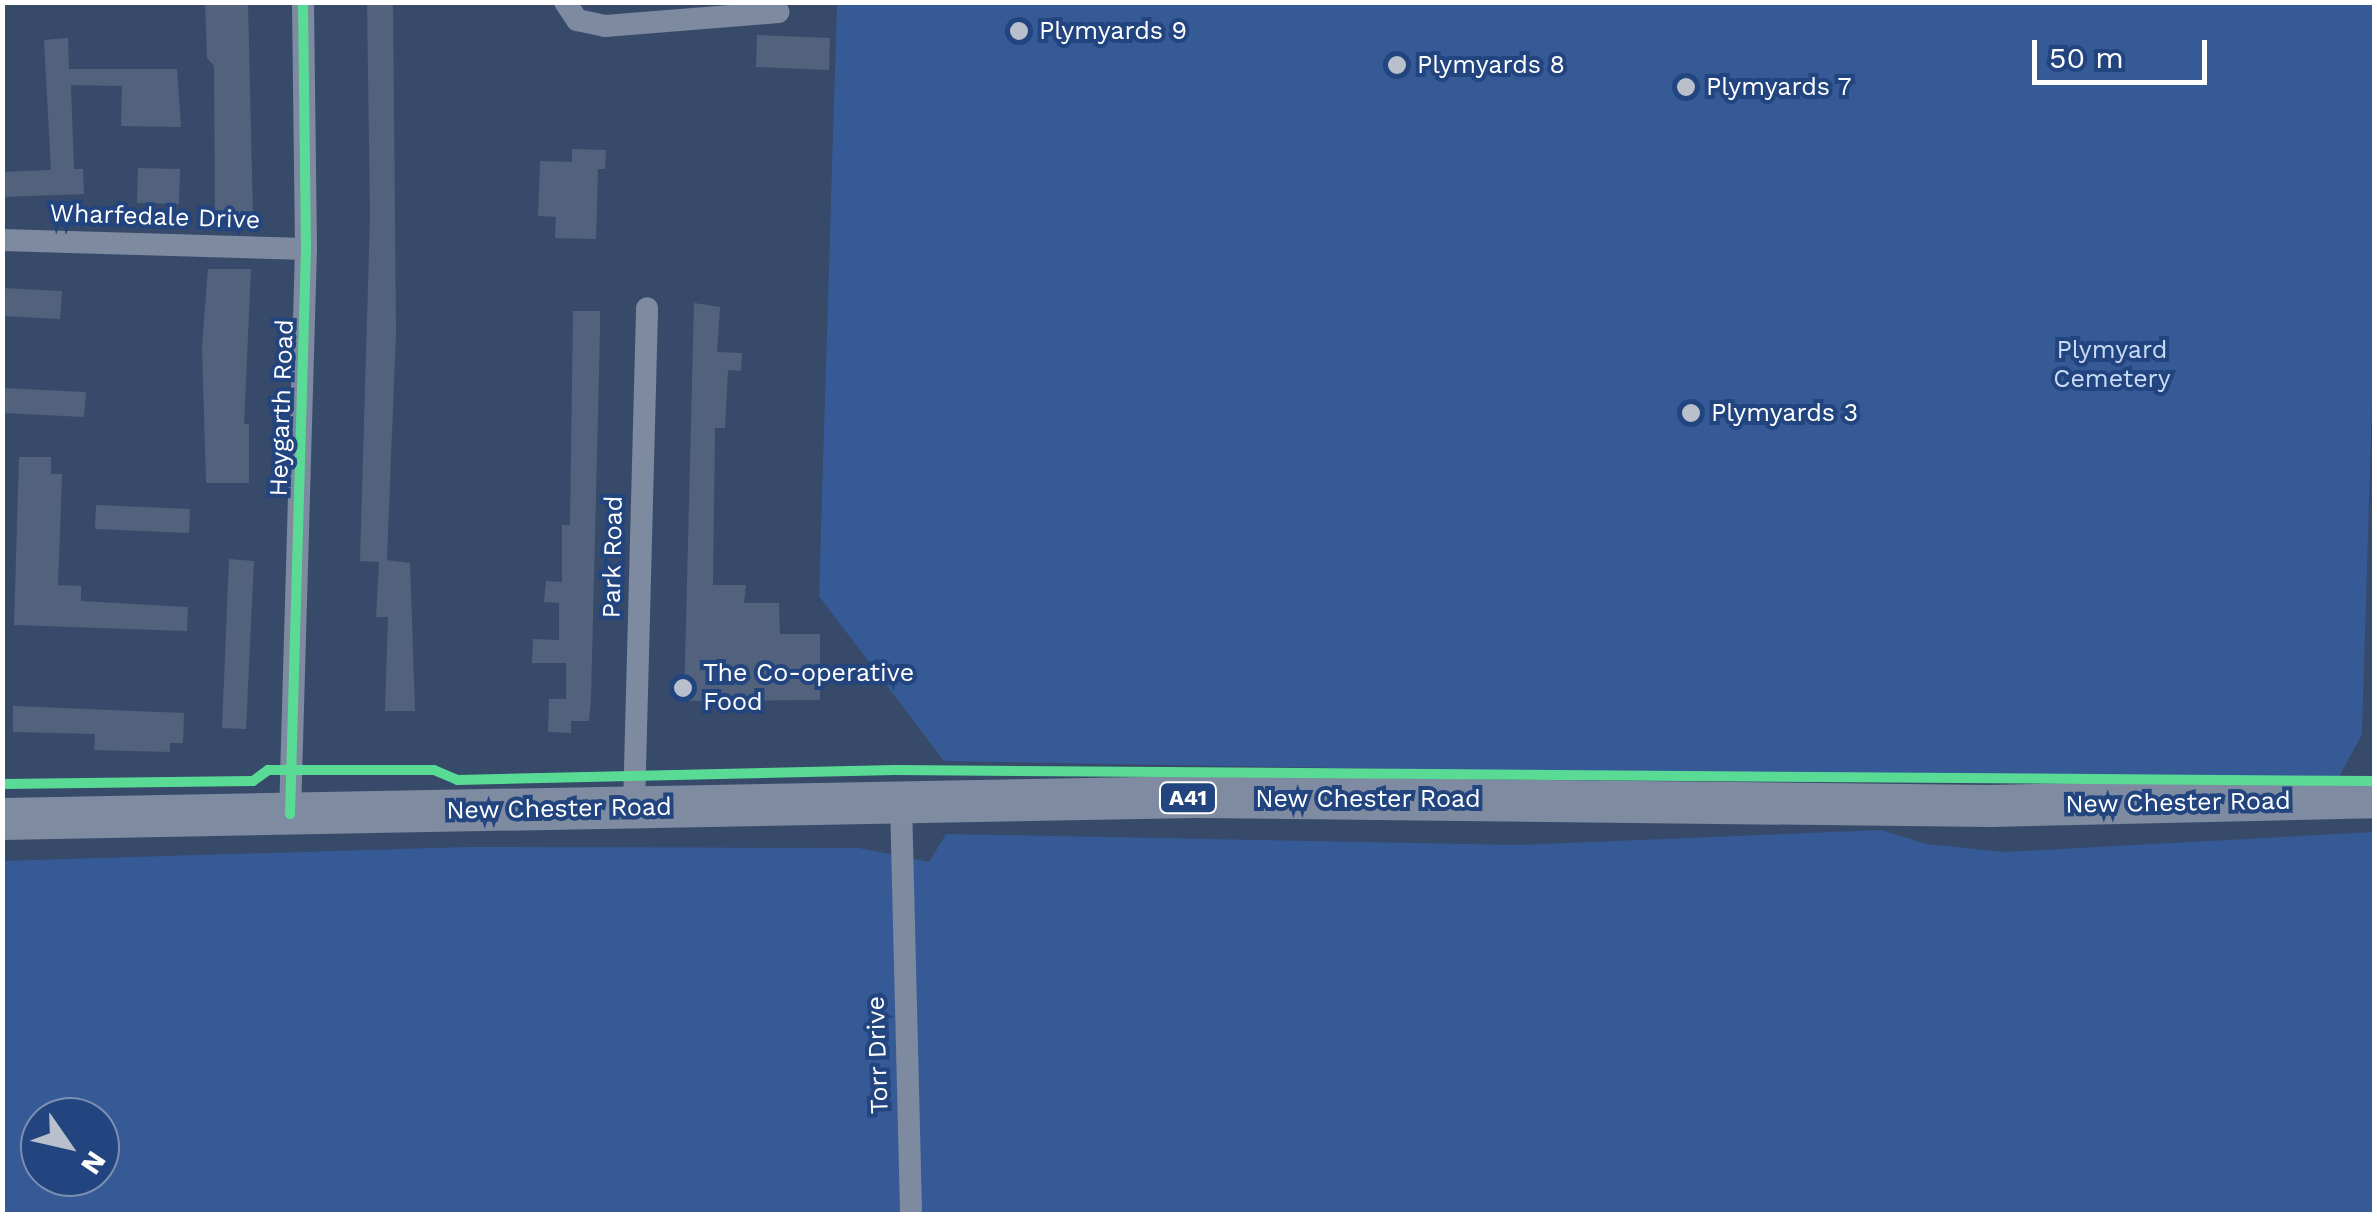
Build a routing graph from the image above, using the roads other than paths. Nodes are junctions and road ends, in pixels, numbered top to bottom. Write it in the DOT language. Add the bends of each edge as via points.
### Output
graph roads {
  1 [pos="303,2"];
  2 [pos="565,2"];
  3 [pos="778,12"];
  4 [pos="2,240"];
  5 [pos="306,249"];
  6 [pos="647,308"];
  7 [pos="2374,797"];
  8 [pos="901,802"];
  9 [pos="634,807"];
  10 [pos="290,814"];
  11 [pos="2,819"];
  12 [pos="911,1214"];
  1 -- 5 [label="street, Heygarth Road"];
  2 -- 3 [label="street" via="576,20 606,26"];
  4 -- 5 [label="street, Wharfedale Drive"];
  5 -- 10 [label="street, Heygarth Road"];
  6 -- 9 [label="street, Park Road"];
  7 -- 8 [label="highway, New Chester Road / A41" via="2010,806 1216,798"];
  8 -- 9 [label="highway, New Chester Road / A41"];
  8 -- 12 [label="street, Torr Drive"];
  9 -- 10 [label="highway, New Chester Road / A41"];
  10 -- 11 [label="highway, New Chester Road / A41"];
}
